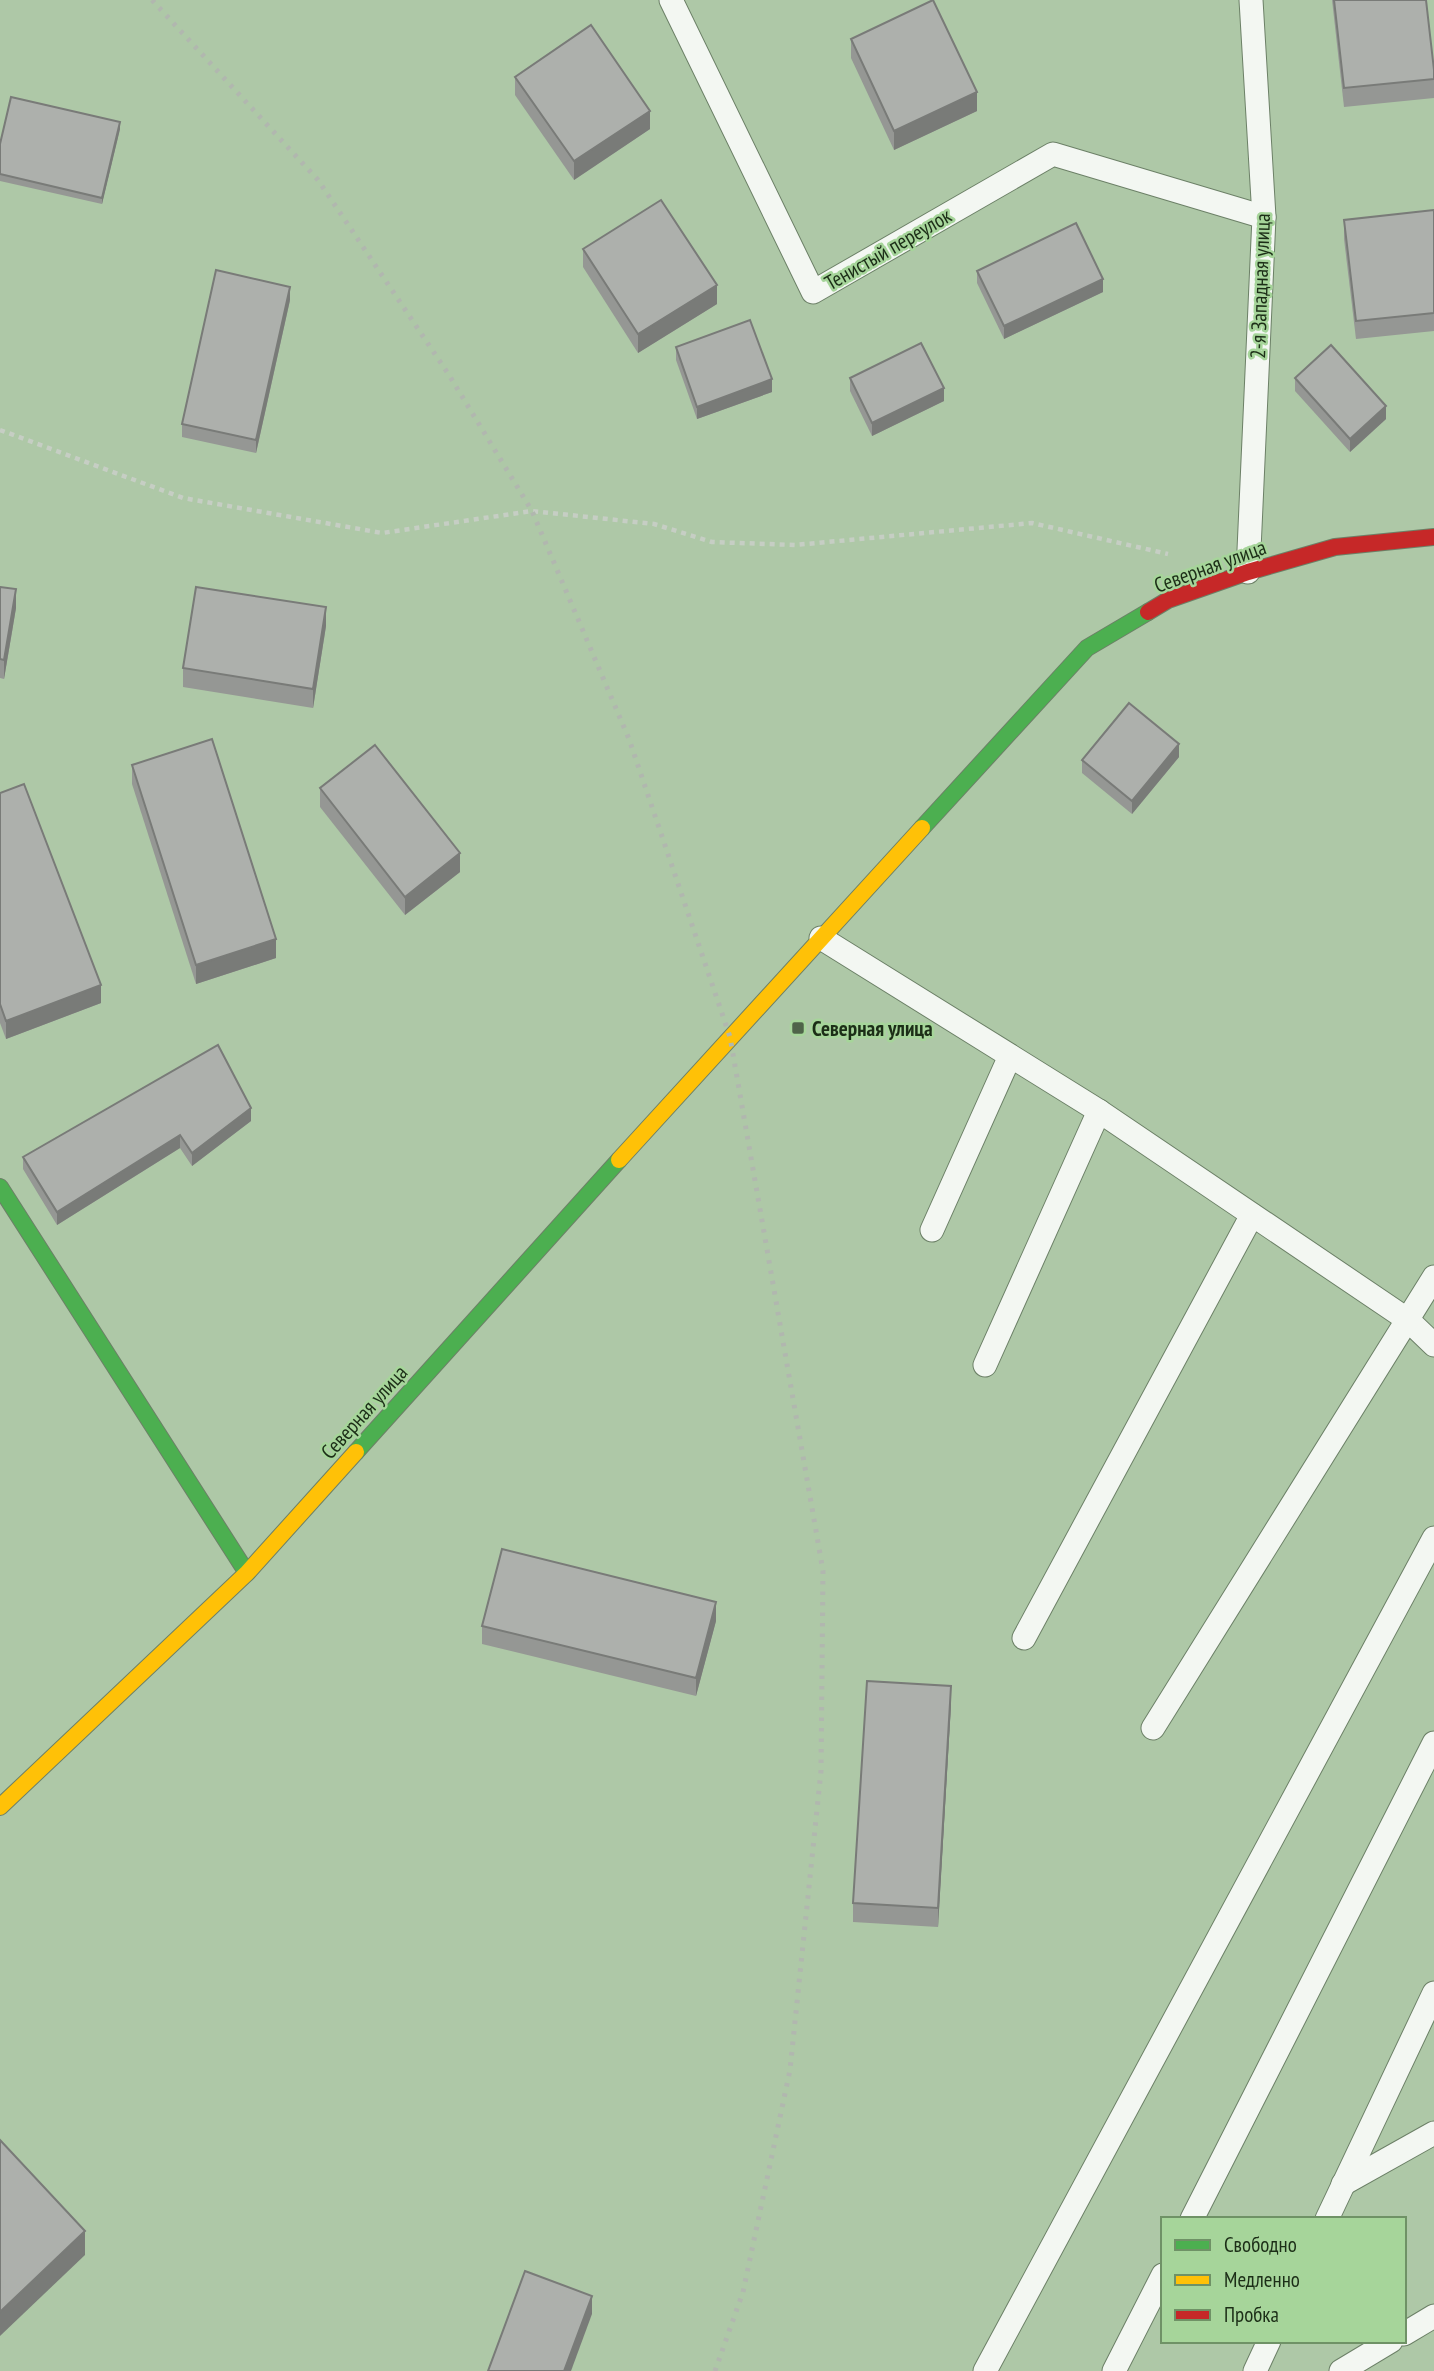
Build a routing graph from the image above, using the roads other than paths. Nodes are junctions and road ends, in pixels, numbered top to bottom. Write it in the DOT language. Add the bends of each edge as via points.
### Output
graph roads {
  1 [pos="671,0"];
  2 [pos="1251,0"];
  3 [pos="1264,217"];
  4 [pos="1434,537"];
  5 [pos="1248,572"];
  6 [pos="821,938"];
  7 [pos="1010,1056"];
  8 [pos="1099,1111"];
  9 [pos="0,1187"];
  10 [pos="1252,1215"];
  11 [pos="932,1230"];
  12 [pos="1434,1277"];
  13 [pos="1408,1320"];
  14 [pos="1434,1345"];
  15 [pos="985,1365"];
  16 [pos="1434,1538"];
  17 [pos="247,1573"];
  18 [pos="1024,1638"];
  19 [pos="1153,1728"];
  20 [pos="1434,1744"];
  21 [pos="0,1807"];
  22 [pos="1434,1993"];
  23 [pos="1434,2133"];
  24 [pos="1343,2184"];
  25 [pos="1193,2217"];
  26 [pos="1328,2217"];
  27 [pos="1161,2280"];
  28 [pos="1434,2316"];
  29 [pos="1406,2333"];
  30 [pos="1268,2343"];
  31 [pos="1388,2343"];
  32 [pos="985,2371"];
  33 [pos="1114,2371"];
  34 [pos="1255,2371"];
  35 [pos="1341,2371"];
  1 -- 3 [label="lane, Тенистый переулок" via="813,292 1053,154"];
  2 -- 3 [label="lane, 2-я Западная улица"];
  3 -- 5 [label="lane, 2-я Западная улица"];
  4 -- 5 [label="street, Северная улица" via="1335,547"];
  5 -- 6 [label="street, Северная улица" via="1168,600 1087,648"];
  6 -- 7 [label="lane"];
  6 -- 17 [label="street, Северная улица"];
  7 -- 8 [label="lane"];
  7 -- 11 [label="lane"];
  8 -- 10 [label="lane"];
  8 -- 15 [label="lane"];
  9 -- 17 [label="street"];
  10 -- 13 [label="lane"];
  10 -- 18 [label="lane"];
  12 -- 13 [label="lane"];
  13 -- 14 [label="lane"];
  13 -- 19 [label="lane"];
  16 -- 32 [label="lane"];
  17 -- 21 [label="street, Северная улица"];
  20 -- 25 [label="lane"];
  22 -- 24 [label="lane"];
  23 -- 24 [label="lane"];
  24 -- 26 [label="lane"];
  27 -- 33 [label="lane"];
  28 -- 29 [label="lane"];
  30 -- 34 [label="lane"];
  31 -- 35 [label="lane"];
}
